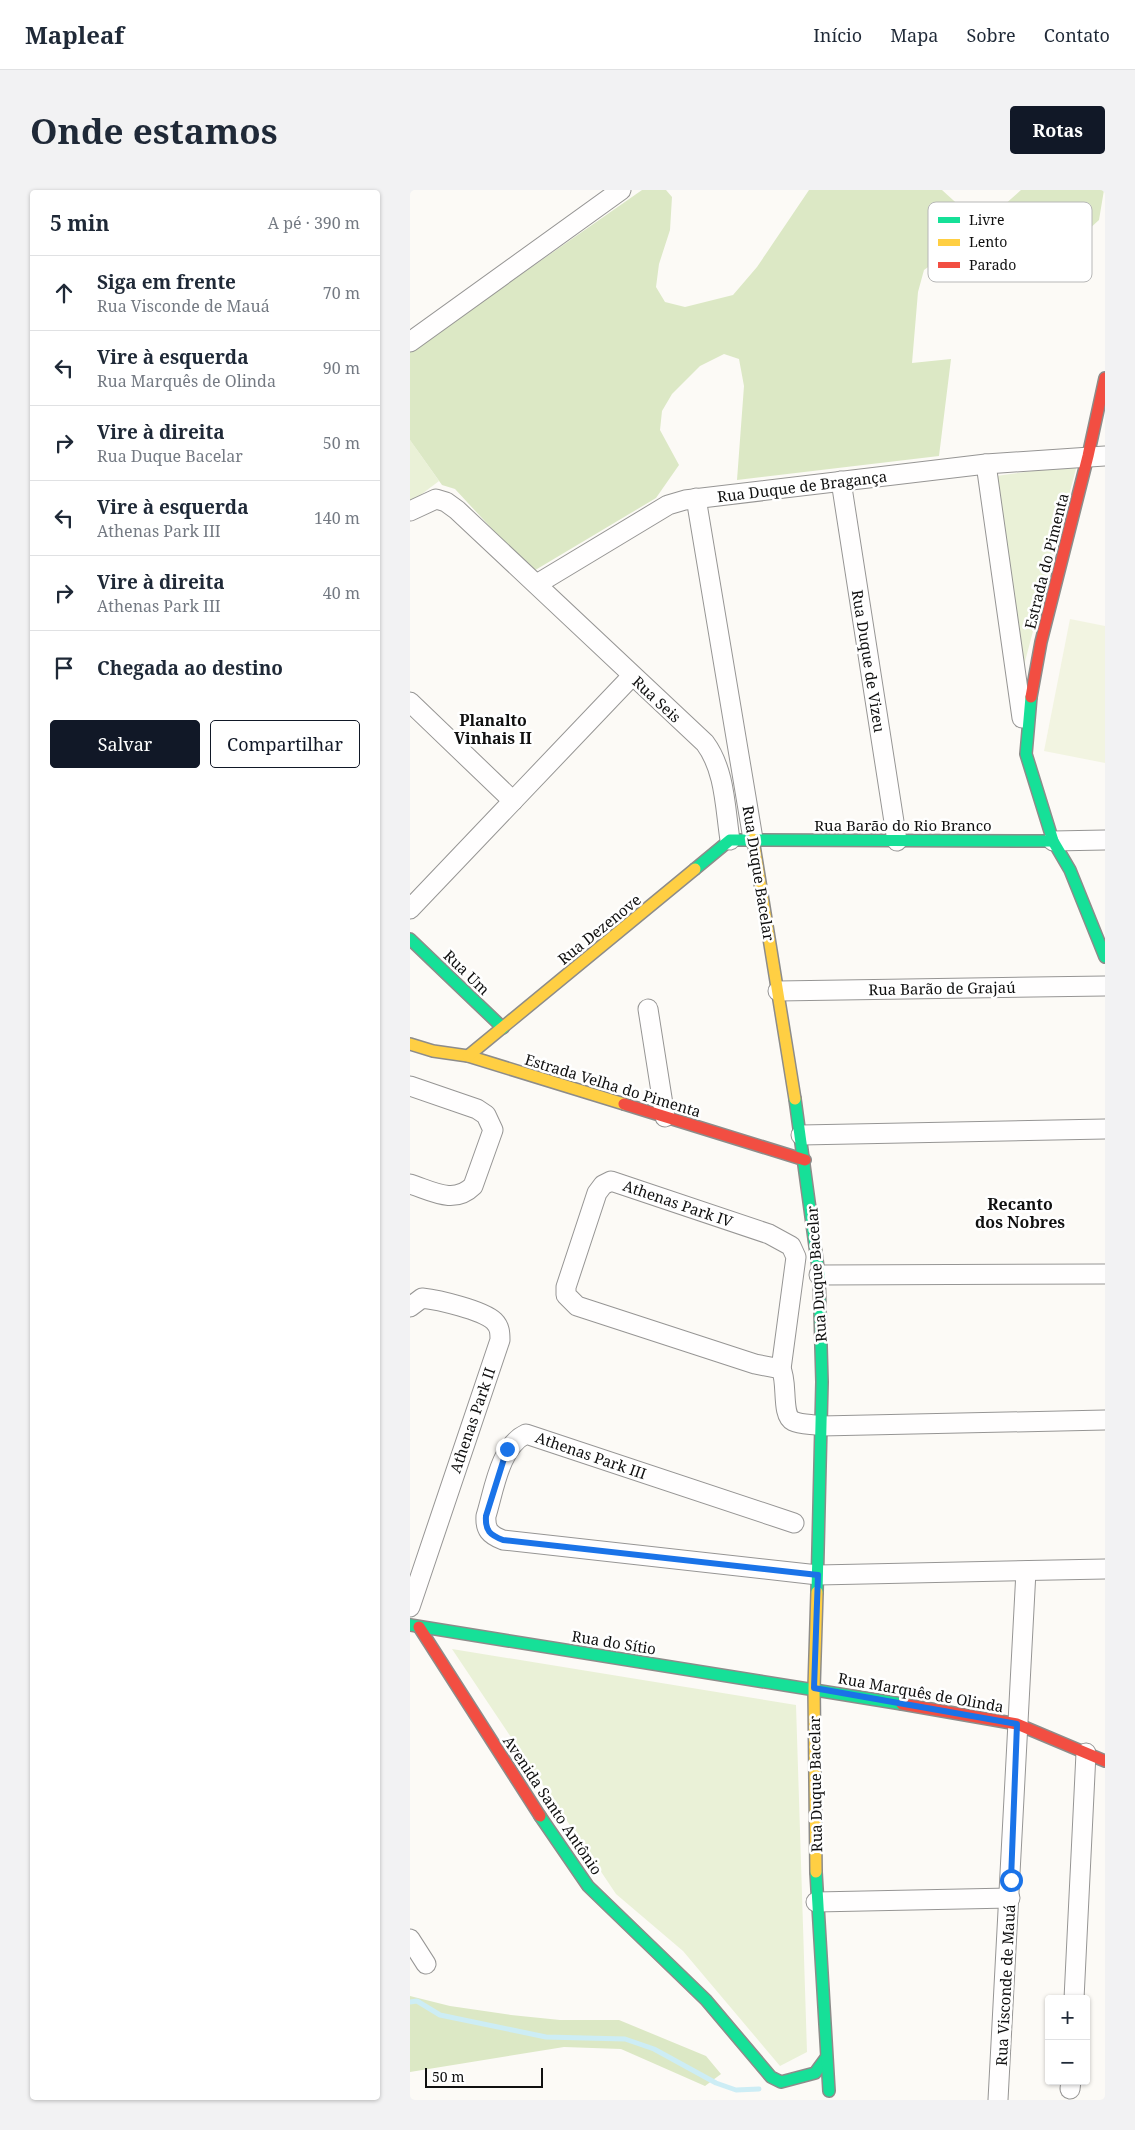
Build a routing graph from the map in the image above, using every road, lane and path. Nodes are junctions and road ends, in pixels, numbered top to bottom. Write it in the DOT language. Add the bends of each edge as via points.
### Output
graph roads {
  1 [pos="621,190"];
  2 [pos="410,342"];
  3 [pos="1105,378"];
  4 [pos="1096,456"];
  5 [pos="986,464"];
  6 [pos="840,481"];
  7 [pos="696,498"];
  8 [pos="410,511"];
  9 [pos="537,584"];
  10 [pos="632,676"];
  11 [pos="410,702"];
  12 [pos="1026,754"];
  13 [pos="513,801"];
  14 [pos="753,839"];
  15 [pos="730,840"];
  16 [pos="1105,840"];
  17 [pos="897,841"];
  18 [pos="1053,841"];
  19 [pos="410,909"];
  20 [pos="410,939"];
  21 [pos="1105,957"];
  22 [pos="1105,986"];
  23 [pos="778,991"];
  24 [pos="648,1008"];
  25 [pos="503,1028"];
  26 [pos="410,1044"];
  27 [pos="468,1056"];
  28 [pos="410,1086"];
  29 [pos="665,1117"];
  30 [pos="1105,1129"];
  31 [pos="801,1135"];
  32 [pos="805,1160"];
  33 [pos="410,1184"];
  34 [pos="1105,1274"];
  35 [pos="819,1275"];
  36 [pos="410,1307"];
  37 [pos="781,1369"];
  38 [pos="1105,1420"];
  39 [pos="821,1426"];
  40 [pos="794,1524"];
  41 [pos="1105,1569"];
  42 [pos="1026,1571"];
  43 [pos="818,1575"];
  44 [pos="410,1606"];
  45 [pos="414,1626"];
  46 [pos="814,1688"];
  47 [pos="1017,1724"];
  48 [pos="1086,1753"];
  49 [pos="1105,1760"];
  50 [pos="1010,1898"];
  51 [pos="816,1902"];
  52 [pos="410,1940"];
  53 [pos="426,1964"];
  54 [pos="1074,1995"];
  55 [pos="826,2058"];
  56 [pos="765,2071"];
  57 [pos="806,2075"];
  58 [pos="794,2079"];
  59 [pos="830,2096"];
  60 [pos="998,2100"];
  1 -- 2 [label="street"];
  3 -- 4 [label="main road, Estrada do Pimenta"];
  4 -- 5 [label="street, Rua Duque de Bragança"];
  4 -- 12 [label="main road, Estrada do Pimenta" via="1040,642"];
  5 -- 6 [label="street, Rua Duque de Bragança"];
  5 -- 12 [label="street"];
  6 -- 7 [label="street, Rua Duque de Bragança"];
  6 -- 17 [label="street, Rua Duque de Vizeu"];
  7 -- 9 [label="street, Rua Duque de Bragança" via="668,505"];
  7 -- 14 [label="street, Rua Duque Bacelar"];
  8 -- 9 [label="street, Rua Seis" via="436,499 446,502"];
  9 -- 10 [label="street, Rua Seis"];
  10 -- 13 [label="street"];
  10 -- 15 [label="street, Rua Seis" via="713,754 719,769"];
  11 -- 13 [label="street"];
  12 -- 18 [label="main road"];
  13 -- 19 [label="street"];
  14 -- 15 [label="main road"];
  14 -- 17 [label="main road, Rua Barão do Rio Branco"];
  14 -- 23 [label="main road, Rua Duque Bacelar"];
  15 -- 25 [label="main road, Rua Dezenove"];
  16 -- 18 [label="street"];
  17 -- 18 [label="main road, Rua Barão do Rio Branco"];
  18 -- 21 [label="main road" via="1070,870"];
  20 -- 25 [label="main road, Rua Um"];
  22 -- 23 [label="street, Rua Barão de Grajaú"];
  23 -- 31 [label="main road, Rua Duque Bacelar"];
  24 -- 29 [label="street"];
  25 -- 27 [label="main road, Rua Dezenove"];
  26 -- 27 [label="main road, Estrada Velha do Pimenta"];
  27 -- 29 [label="main road, Estrada Velha do Pimenta"];
  28 -- 33 [label="street" via="477,1109 486,1115 493,1130 473,1186 467,1192 450,1197"];
  29 -- 32 [label="main road, Estrada Velha do Pimenta"];
  30 -- 31 [label="street"];
  31 -- 32 [label="main road, Rua Duque Bacelar"];
  32 -- 35 [label="main road, Rua Duque Bacelar"];
  34 -- 35 [label="street"];
  35 -- 39 [label="main road, Rua Duque Bacelar"];
  36 -- 44 [label="street, Athenas Park II" via="422,1298 432,1299 484,1315 500,1330 500,1340"];
  37 -- 37 [label="street, Athenas Park IV" via="796,1257 791,1246 769,1234 619,1183 611,1181 603,1185 596,1193 566,1287 566,1295 572,1303 755,1364"];
  37 -- 39 [label="street, Athenas Park IV" via="788,1417 794,1422"];
  38 -- 39 [label="street"];
  39 -- 43 [label="main road, Rua Duque Bacelar"];
  40 -- 43 [label="street, Athenas Park III" via="526,1434 507,1449 485,1527 492,1536 503,1540"];
  41 -- 42 [label="street"];
  42 -- 43 [label="street"];
  42 -- 47 [label="street, Rua Visconde de Mauá"];
  43 -- 46 [label="main road, Rua Duque Bacelar"];
  45 -- 46 [label="main road, Rua do Sítio"];
  45 -- 56 [label="main road, Avenida Santo Antônio" via="588,1886 706,2000"];
  46 -- 47 [label="main road, Rua Marquês de Olinda"];
  46 -- 51 [label="main road, Rua Duque Bacelar"];
  47 -- 48 [label="main road, Rua Marquês de Olinda"];
  47 -- 50 [label="street, Rua Visconde de Mauá"];
  48 -- 49 [label="main road, Rua Marquês de Olinda"];
  48 -- 54 [label="street"];
  50 -- 51 [label="street"];
  50 -- 60 [label="street, Rua Visconde de Mauá"];
  51 -- 55 [label="main road, Rua Duque Bacelar"];
  52 -- 53 [label="street"];
  55 -- 57 [label="main road" via="819,2070"];
  55 -- 59 [label="main road, Rua Duque Bacelar"];
  56 -- 58 [label="main road, Avenida Santo Antônio" via="781,2082"];
  56 -- 58 [label="main road, Avenida Santo Antônio" via="781,2092"];
  57 -- 58 [label="main road"];
  57 -- 59 [label="main road" via="820,2080"];
}
